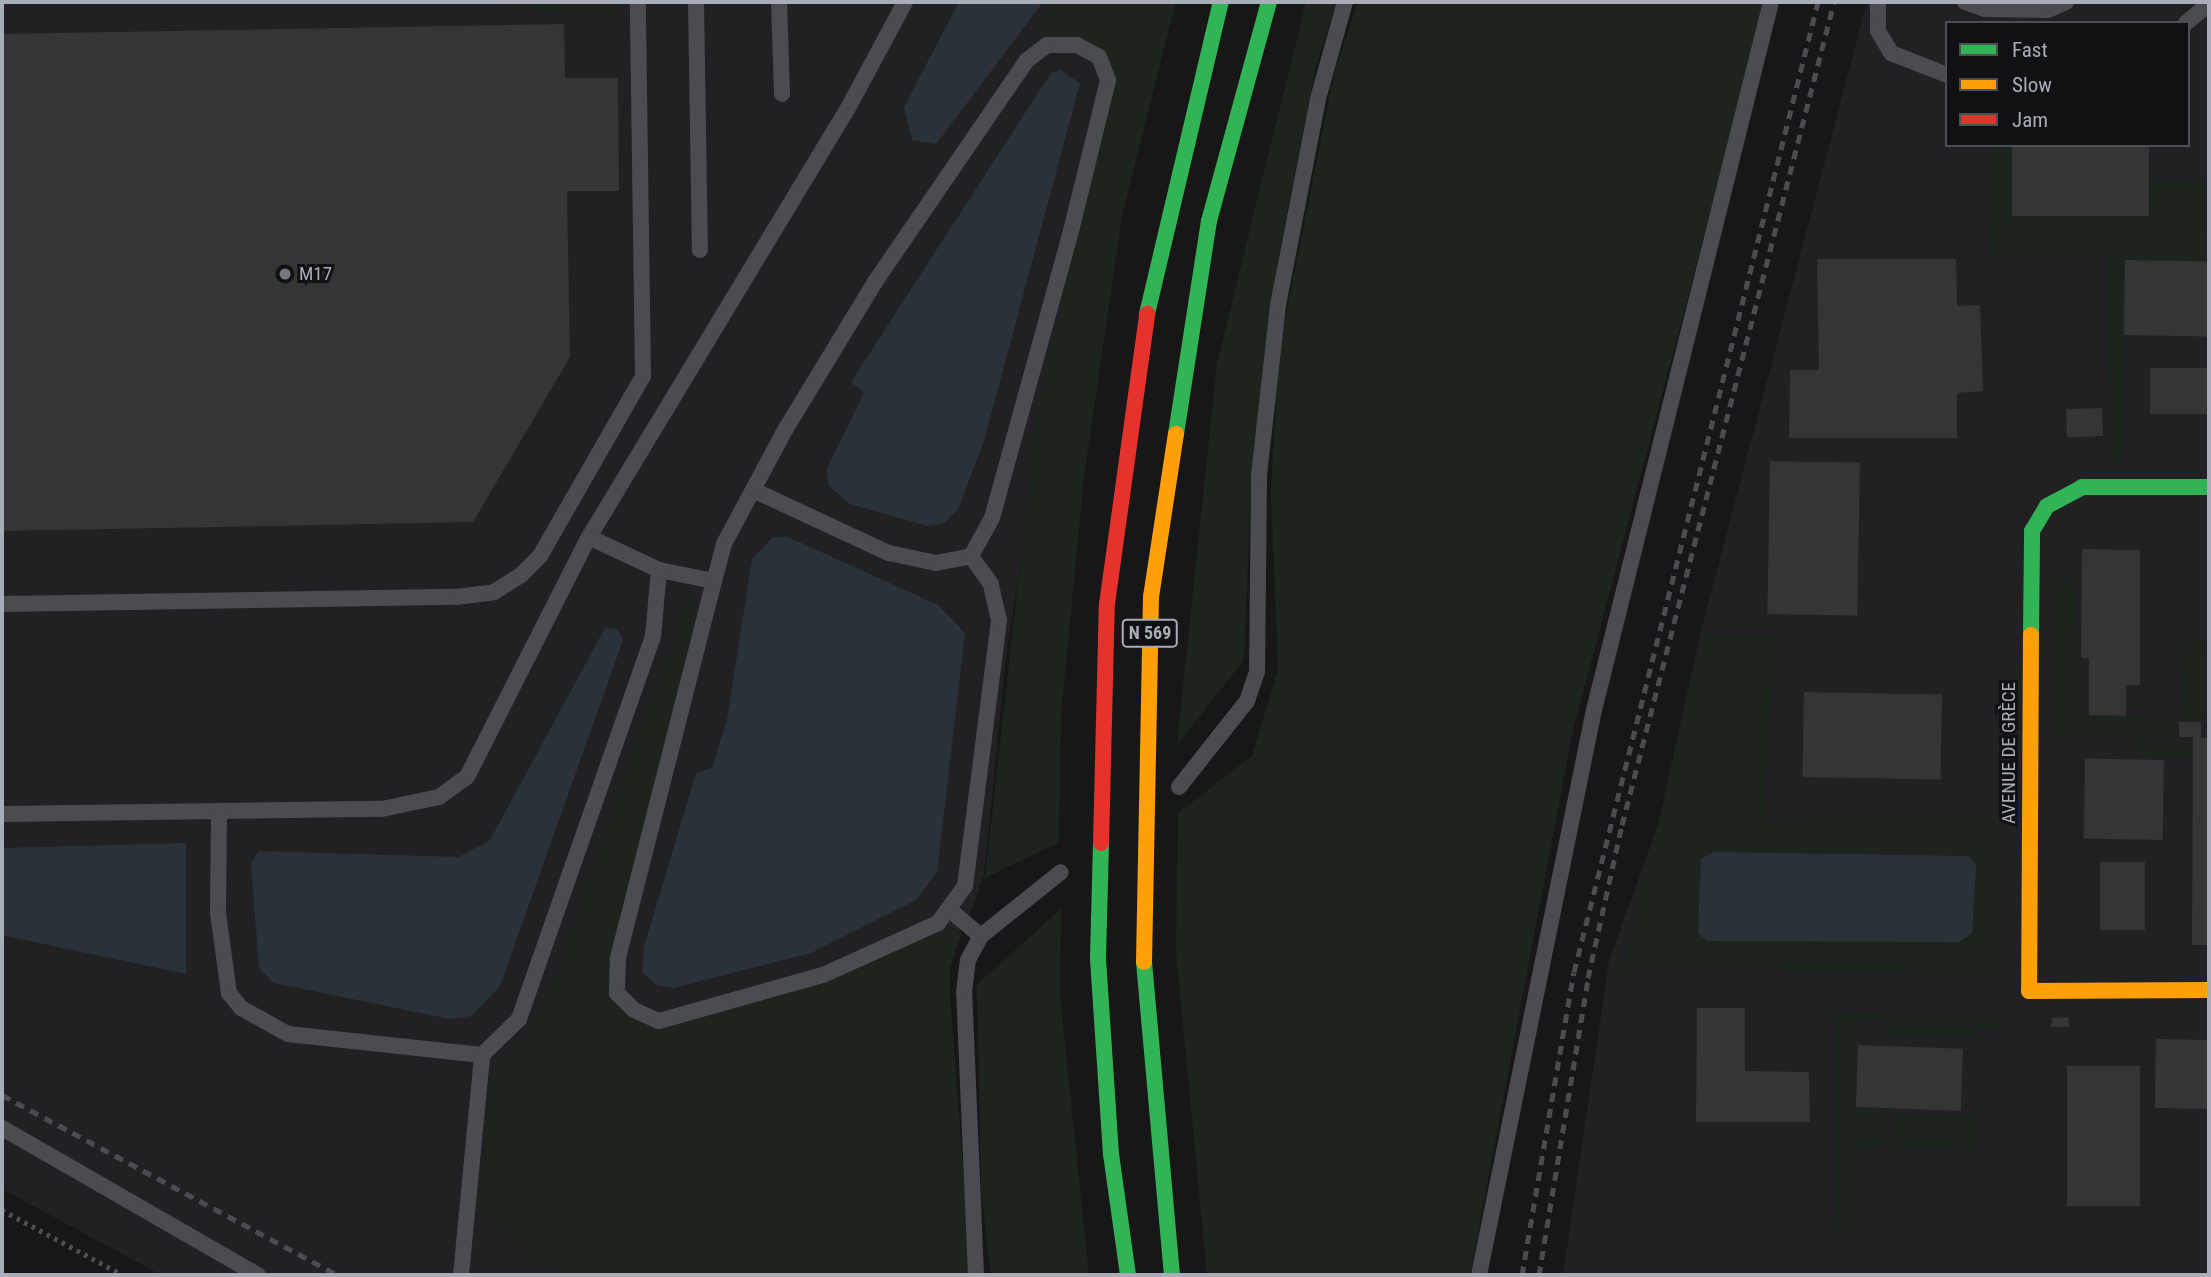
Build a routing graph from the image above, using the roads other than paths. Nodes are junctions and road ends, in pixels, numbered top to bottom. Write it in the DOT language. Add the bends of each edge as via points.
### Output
graph roads {
  1 [pos="638,2"];
  2 [pos="696,2"];
  3 [pos="779,2"];
  4 [pos="905,2"];
  5 [pos="1221,2"];
  6 [pos="1269,2"];
  7 [pos="1345,2"];
  8 [pos="1771,2"];
  9 [pos="1878,2"];
  10 [pos="1965,2"];
  11 [pos="2066,2"];
  12 [pos="2209,4"];
  13 [pos="2188,21"];
  14 [pos="1945,74"];
  15 [pos="782,94"];
  16 [pos="700,250"];
  17 [pos="2209,487"];
  18 [pos="754,490"];
  19 [pos="589,537"];
  20 [pos="971,556"];
  21 [pos="659,570"];
  22 [pos="714,581"];
  23 [pos="2,604"];
  24 [pos="1179,787"];
  25 [pos="2,814"];
  26 [pos="219,814"];
  27 [pos="1061,872"];
  28 [pos="951,911"];
  29 [pos="981,936"];
  30 [pos="2209,990"];
  31 [pos="482,1055"];
  32 [pos="2,1128"];
  33 [pos="258,1275"];
  34 [pos="461,1275"];
  35 [pos="976,1275"];
  36 [pos="1128,1275"];
  37 [pos="1172,1275"];
  38 [pos="1479,1275"];
  1 -- 23 [label="lane" via="643,376 540,556 521,575 494,592 456,597"];
  2 -- 16 [label="lane"];
  3 -- 15 [label="lane"];
  4 -- 19 [label="lane" via="848,108"];
  5 -- 36 [label="main road, N 569" via="1166,212 1132,390 1107,604 1098,959 1111,1154"];
  6 -- 37 [label="main road, N 569" via="1209,221 1151,597 1144,963 1156,1149"];
  7 -- 24 [label="lane" via="1319,95 1278,304 1259,475 1256,672 1247,701"];
  8 -- 38 [label="lane" via="1594,710"];
  9 -- 14 [label="lane" via="1878,31 1891,53"];
  10 -- 11 [label="lane" via="1985,9 2048,10"];
  12 -- 13 [label="lane"];
  17 -- 30 [label="main road, AVENUE DE GRÈCE" via="2082,487 2047,506 2032,531 2029,991"];
  18 -- 20 [label="lane" via="889,553 936,563"];
  18 -- 20 [label="lane" via="875,282 1027,60 1046,45 1077,45 1099,57 1108,80 1007,469"];
  18 -- 22 [label="lane" via="724,544"];
  19 -- 21 [label="lane"];
  19 -- 26 [label="lane" via="457,783 439,797 382,809"];
  20 -- 28 [label="lane" via="991,584 999,620 973,844 965,886"];
  21 -- 22 [label="lane"];
  21 -- 31 [label="lane" via="653,637 555,930 519,1019"];
  22 -- 28 [label="lane" via="618,959 618,993 634,1010 659,1021 823,975 938,923"];
  25 -- 26 [label="lane"];
  26 -- 31 [label="lane" via="218,913 229,993 241,1008 288,1034"];
  27 -- 29 [label="lane"];
  28 -- 29 [label="lane"];
  29 -- 35 [label="lane" via="968,960 964,992"];
  31 -- 34 [label="lane"];
  32 -- 33 [label="lane"];
}
